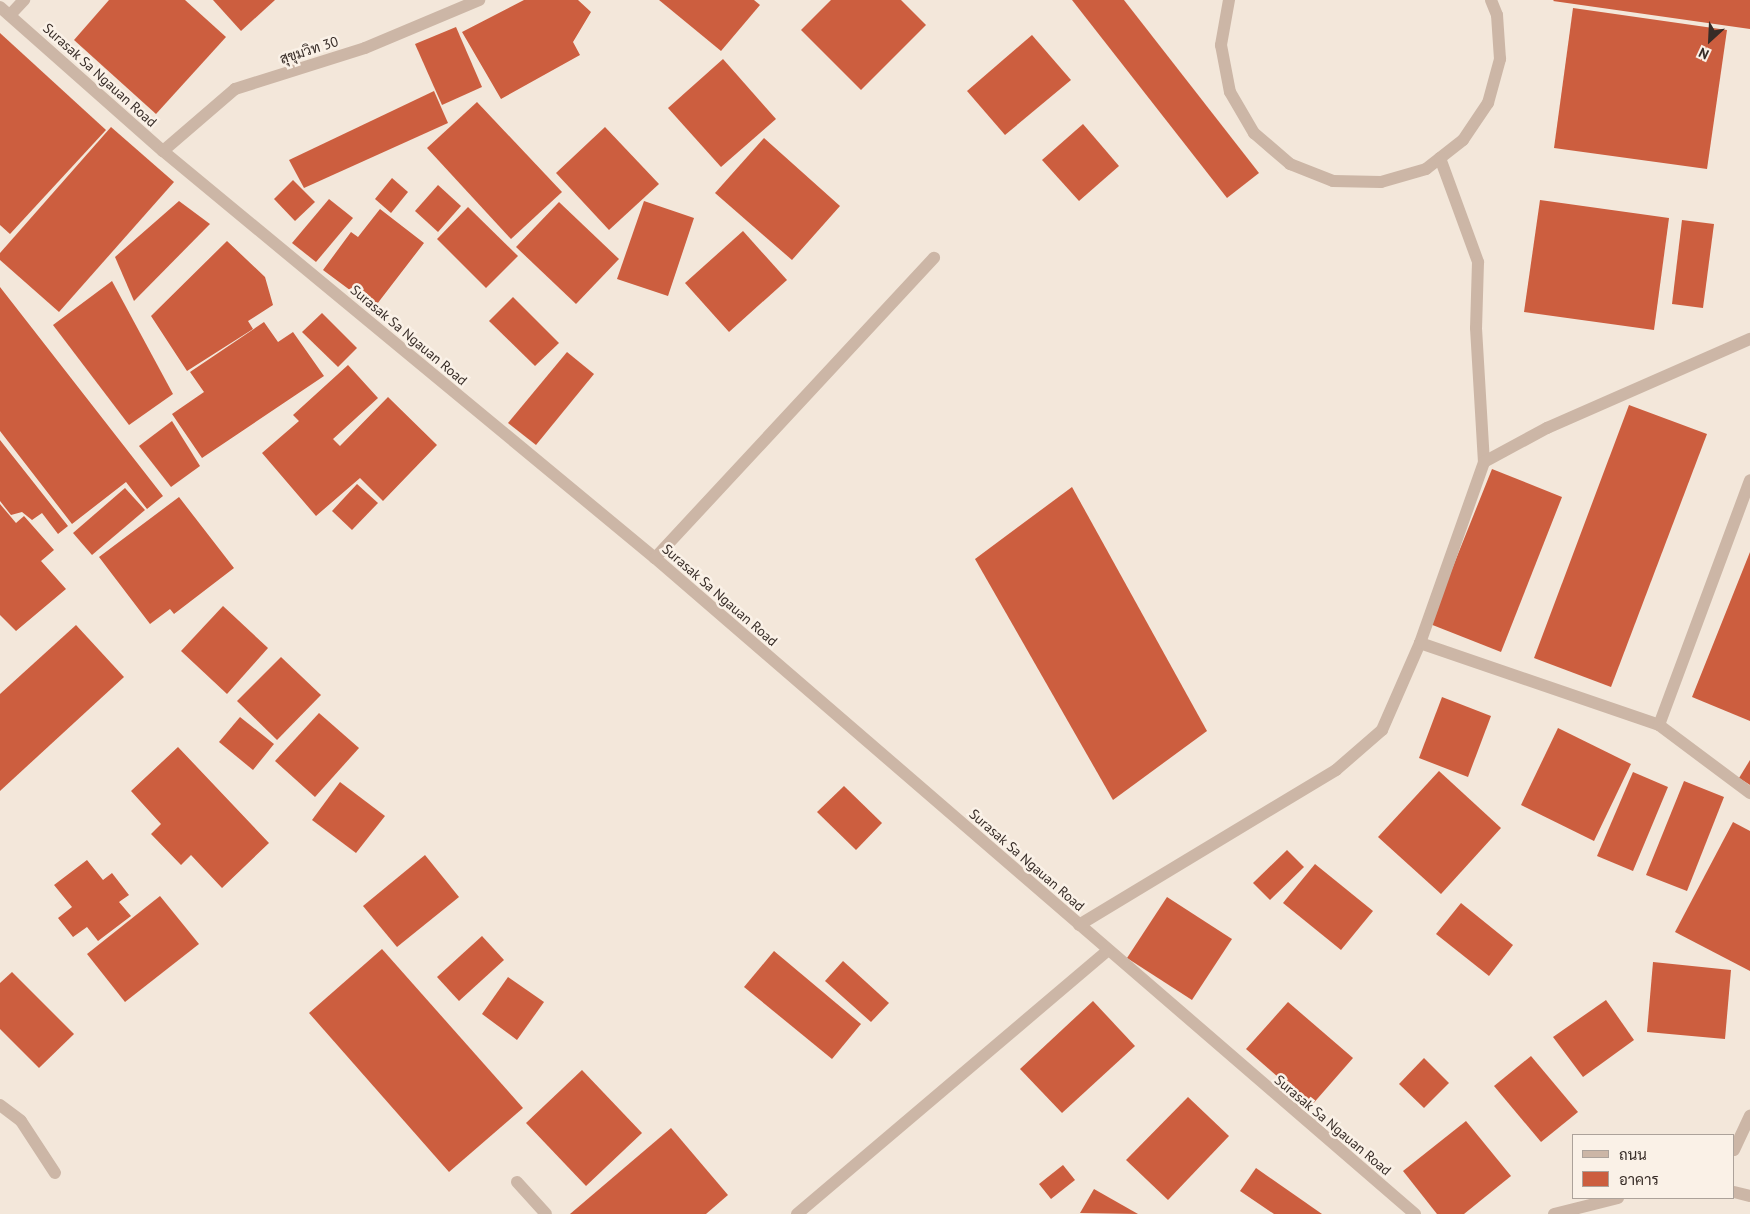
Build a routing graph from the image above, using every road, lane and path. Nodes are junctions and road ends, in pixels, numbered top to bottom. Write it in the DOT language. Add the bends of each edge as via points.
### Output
graph roads {
  1 [pos="24,0"];
  2 [pos="478,0"];
  3 [pos="1228,0"];
  4 [pos="1491,0"];
  5 [pos="0,7"];
  6 [pos="10,15"];
  7 [pos="163,152"];
  8 [pos="1440,158"];
  9 [pos="934,258"];
  10 [pos="1750,339"];
  11 [pos="1484,462"];
  12 [pos="1750,480"];
  13 [pos="655,558"];
  14 [pos="1420,643"];
  15 [pos="1659,725"];
  16 [pos="1750,793"];
  17 [pos="1079,925"];
  18 [pos="1106,951"];
  19 [pos="0,1105"];
  20 [pos="1750,1115"];
  21 [pos="1735,1148"];
  22 [pos="55,1173"];
  23 [pos="517,1182"];
  24 [pos="1735,1192"];
  25 [pos="1750,1196"];
  26 [pos="1614,1199"];
  27 [pos="546,1214"];
  28 [pos="797,1214"];
  29 [pos="1415,1214"];
  30 [pos="1554,1214"];
  1 -- 6 [label="street"];
  2 -- 7 [label="street, สุขุมวิท 30" via="364,48 234,89"];
  3 -- 8 [label="street" via="1221,45 1230,92 1254,133 1290,164 1333,181 1381,182 1426,168"];
  4 -- 8 [label="street" via="1497,15 1500,59 1488,103 1463,140"];
  5 -- 6 [label="street, Surasak Sa Ngauan Road"];
  6 -- 7 [label="street, Surasak Sa Ngauan Road"];
  7 -- 13 [label="street, Surasak Sa Ngauan Road"];
  8 -- 11 [label="street" via="1478,262 1476,328"];
  9 -- 13 [label="street"];
  10 -- 11 [label="street" via="1547,428"];
  11 -- 14 [label="street"];
  12 -- 15 [label="street"];
  13 -- 17 [label="street, Surasak Sa Ngauan Road"];
  14 -- 15 [label="street"];
  14 -- 17 [label="street" via="1382,730 1336,770"];
  15 -- 16 [label="street"];
  17 -- 18 [label="street, Surasak Sa Ngauan Road"];
  18 -- 28 [label="street"];
  18 -- 29 [label="street, Surasak Sa Ngauan Road"];
  19 -- 22 [label="street" via="21,1122"];
  20 -- 21 [label="street"];
  23 -- 27 [label="street"];
  24 -- 25 [label="street"];
  26 -- 30 [label="street"];
}
